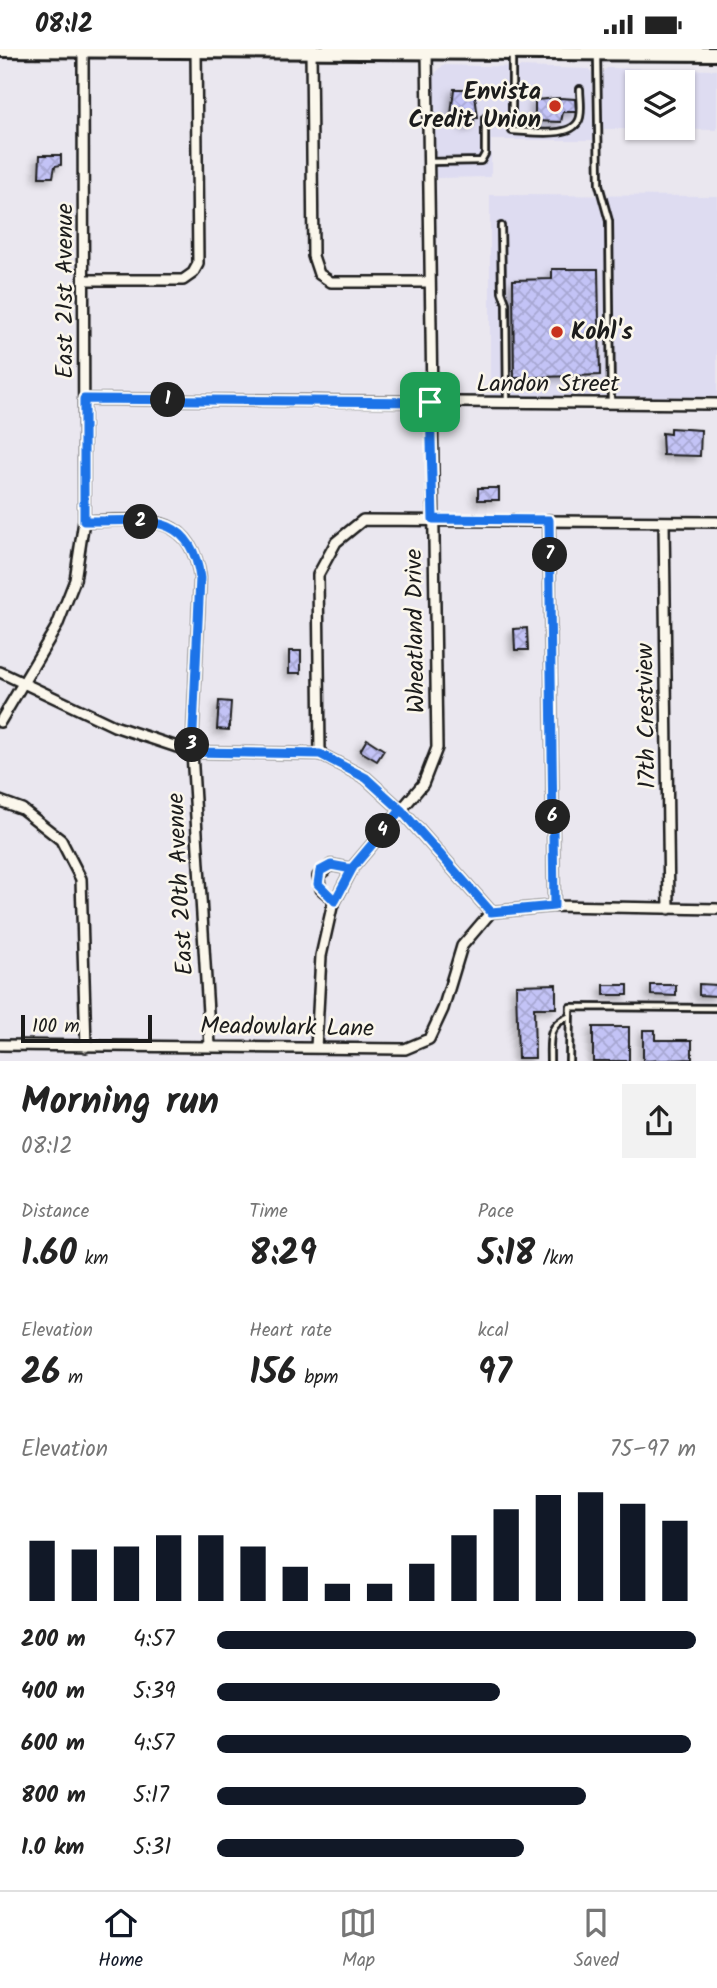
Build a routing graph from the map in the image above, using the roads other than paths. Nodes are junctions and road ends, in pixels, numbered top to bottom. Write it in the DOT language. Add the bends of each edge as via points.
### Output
graph roads {
  1 [pos="0,50"];
  2 [pos="196,50"];
  3 [pos="83,51"];
  4 [pos="311,51"];
  5 [pos="504,51"];
  6 [pos="427,52"];
  7 [pos="596,52"];
  8 [pos="717,54"];
  9 [pos="580,89"];
  10 [pos="485,118"];
  11 [pos="428,162"];
  12 [pos="501,226"];
  13 [pos="85,280"];
  14 [pos="429,282"];
  15 [pos="84,399"];
  16 [pos="430,402"];
  17 [pos="507,403"];
  18 [pos="611,404"];
  19 [pos="717,404"];
  20 [pos="433,519"];
  21 [pos="549,520"];
  22 [pos="84,521"];
  23 [pos="664,522"];
  24 [pos="717,522"];
  25 [pos="0,672"];
  26 [pos="23,683"];
  27 [pos="0,722"];
  28 [pos="192,752"];
  29 [pos="320,754"];
  30 [pos="0,800"];
  31 [pos="401,810"];
  32 [pos="352,869"];
  33 [pos="335,901"];
  34 [pos="554,906"];
  35 [pos="669,909"];
  36 [pos="717,909"];
  37 [pos="491,912"];
  38 [pos="717,1008"];
  39 [pos="568,1017"];
  40 [pos="0,1045"];
  41 [pos="210,1045"];
  42 [pos="86,1047"];
  43 [pos="316,1048"];
  44 [pos="550,1061"];
  45 [pos="569,1061"];
  1 -- 3 [label="street"];
  2 -- 3 [label="street"];
  2 -- 4 [label="street"];
  2 -- 13 [label="street" via="198,264 183,280"];
  3 -- 13 [label="street, East 21st Avenue"];
  4 -- 6 [label="street"];
  4 -- 14 [label="street" via="313,256 319,274 331,282"];
  5 -- 6 [label="street"];
  5 -- 7 [label="street"];
  5 -- 9 [label="lane" via="512,131 574,128 580,119"];
  6 -- 11 [label="street, Wheatland Drive"];
  7 -- 8 [label="street"];
  7 -- 18 [label="lane" via="599,185 609,221"];
  10 -- 11 [label="lane" via="481,161"];
  11 -- 14 [label="street, Wheatland Drive"];
  12 -- 17 [label="lane"];
  13 -- 15 [label="street, East 21st Avenue"];
  14 -- 16 [label="street, Wheatland Drive"];
  15 -- 16 [label="street, Landon Street"];
  15 -- 22 [label="street, East 21st Avenue"];
  16 -- 17 [label="street, Landon Street"];
  16 -- 20 [label="street, Wheatland Drive"];
  17 -- 18 [label="street, Landon Street"];
  18 -- 19 [label="street, Landon Street"];
  20 -- 21 [label="street"];
  20 -- 29 [label="street" via="363,520 335,542 318,575"];
  20 -- 31 [label="street, Wheatland Drive" via="437,748 423,783"];
  21 -- 23 [label="street"];
  21 -- 34 [label="street"];
  22 -- 26 [label="street, East 21st Avenue" via="75,580 57,626"];
  22 -- 28 [label="street, East 20th Avenue" via="172,525 197,555 200,578"];
  23 -- 24 [label="street"];
  23 -- 35 [label="street, 17th Crestview"];
  25 -- 26 [label="street"];
  26 -- 27 [label="street, East 21st Avenue"];
  26 -- 28 [label="street" via="114,726"];
  28 -- 29 [label="street"];
  28 -- 41 [label="street, East 20th Avenue"];
  29 -- 31 [label="street" via="366,778"];
  30 -- 42 [label="street" via="22,809 61,840 81,879"];
  31 -- 32 [label="street, Wheatland Drive"];
  31 -- 37 [label="street"];
  32 -- 33 [label="street, Wheatland Drive"];
  32 -- 33 [label="street" via="331,865 318,876 321,889"];
  33 -- 43 [label="street, Wheatland Drive" via="321,956"];
  34 -- 35 [label="street"];
  34 -- 37 [label="street"];
  35 -- 36 [label="street"];
  37 -- 43 [label="street, Meadowlark Lane" via="462,946 429,1039 405,1049"];
  38 -- 39 [label="lane" via="570,1007"];
  39 -- 44 [label="lane" via="555,1023 550,1032"];
  39 -- 45 [label="lane"];
  40 -- 42 [label="street, Meadowlark Lane"];
  41 -- 42 [label="street, Meadowlark Lane"];
  41 -- 43 [label="street, Meadowlark Lane"];
}
